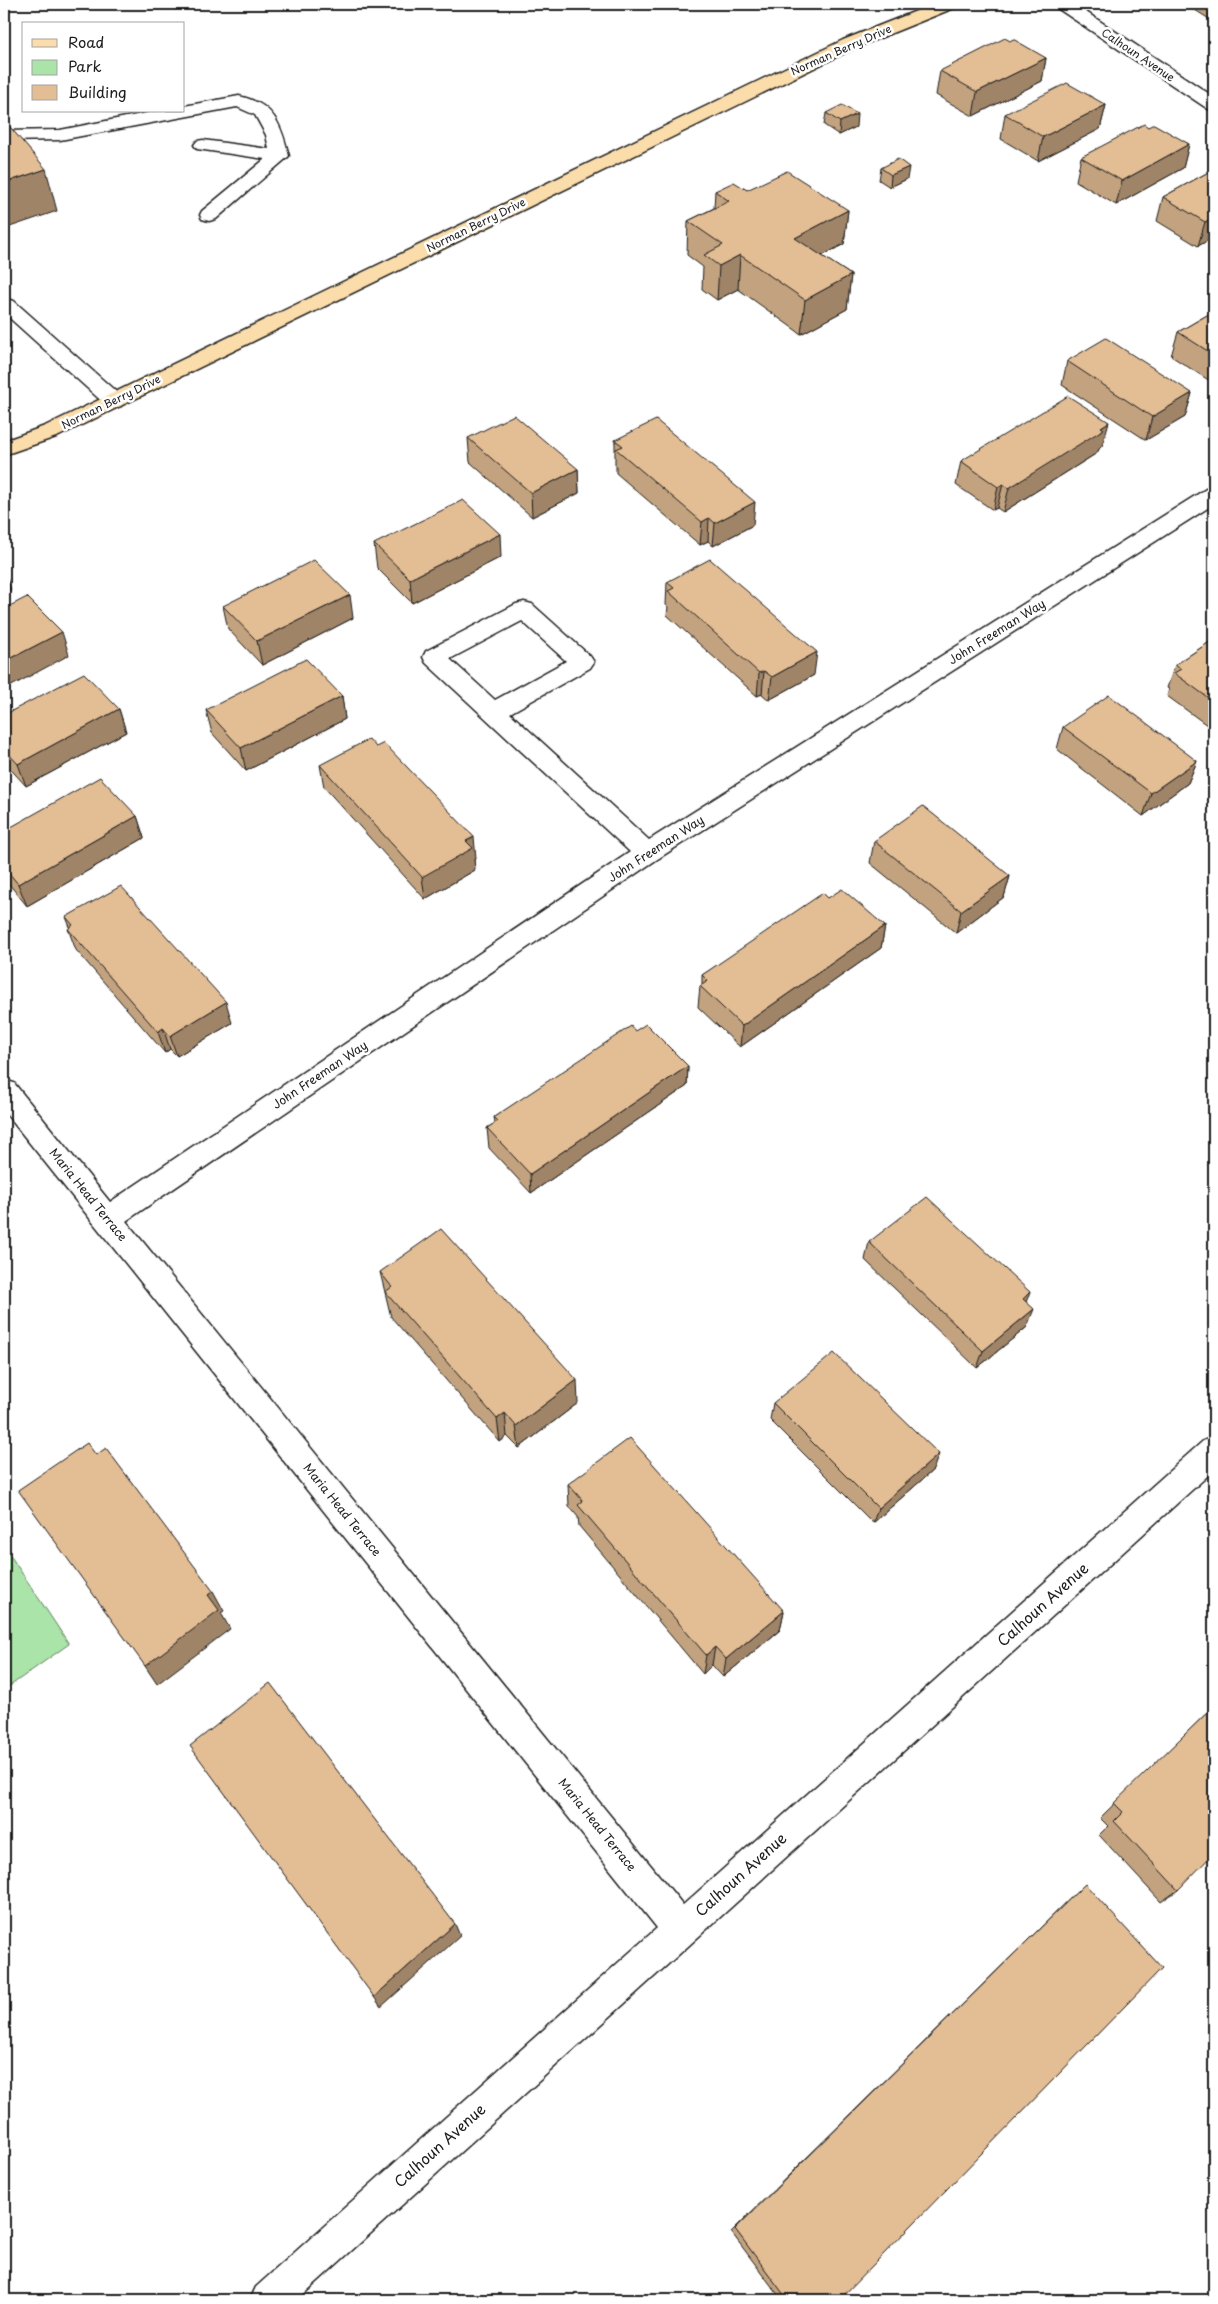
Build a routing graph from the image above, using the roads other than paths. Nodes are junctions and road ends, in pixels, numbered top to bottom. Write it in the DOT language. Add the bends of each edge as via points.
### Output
graph roads {
  1 [pos="948,4"];
  2 [pos="1062,4"];
  3 [pos="1214,106"];
  4 [pos="185,111"];
  5 [pos="181,112"];
  6 [pos="4,136"];
  7 [pos="203,146"];
  8 [pos="280,156"];
  9 [pos="209,215"];
  10 [pos="28,300"];
  11 [pos="5,306"];
  12 [pos="114,401"];
  13 [pos="4,448"];
  14 [pos="1214,494"];
  15 [pos="494,711"];
  16 [pos="648,853"];
  17 [pos="4,1091"];
  18 [pos="107,1219"];
  19 [pos="1214,1451"];
  20 [pos="681,1930"];
  21 [pos="269,2300"];
  1 -- 12 [label="main road, Norman Berry Drive" via="849,44"];
  2 -- 3 [label="street, Calhoun Avenue"];
  4 -- 8 [label="street" via="239,101 262,112 275,134"];
  5 -- 6 [label="street" via="60,135"];
  7 -- 8 [label="street"];
  8 -- 9 [label="street"];
  10 -- 11 [label="street"];
  11 -- 12 [label="street"];
  12 -- 13 [label="main road, Norman Berry Drive" via="52,431"];
  14 -- 16 [label="street, John Freeman Way"];
  15 -- 15 [label="street" via="434,656 524,610 582,662"];
  15 -- 16 [label="street"];
  16 -- 18 [label="street, John Freeman Way"];
  17 -- 18 [label="street, Maria Head Terrace"];
  18 -- 20 [label="street, Maria Head Terrace"];
  19 -- 20 [label="street, Calhoun Avenue"];
  20 -- 21 [label="street, Calhoun Avenue"];
}
